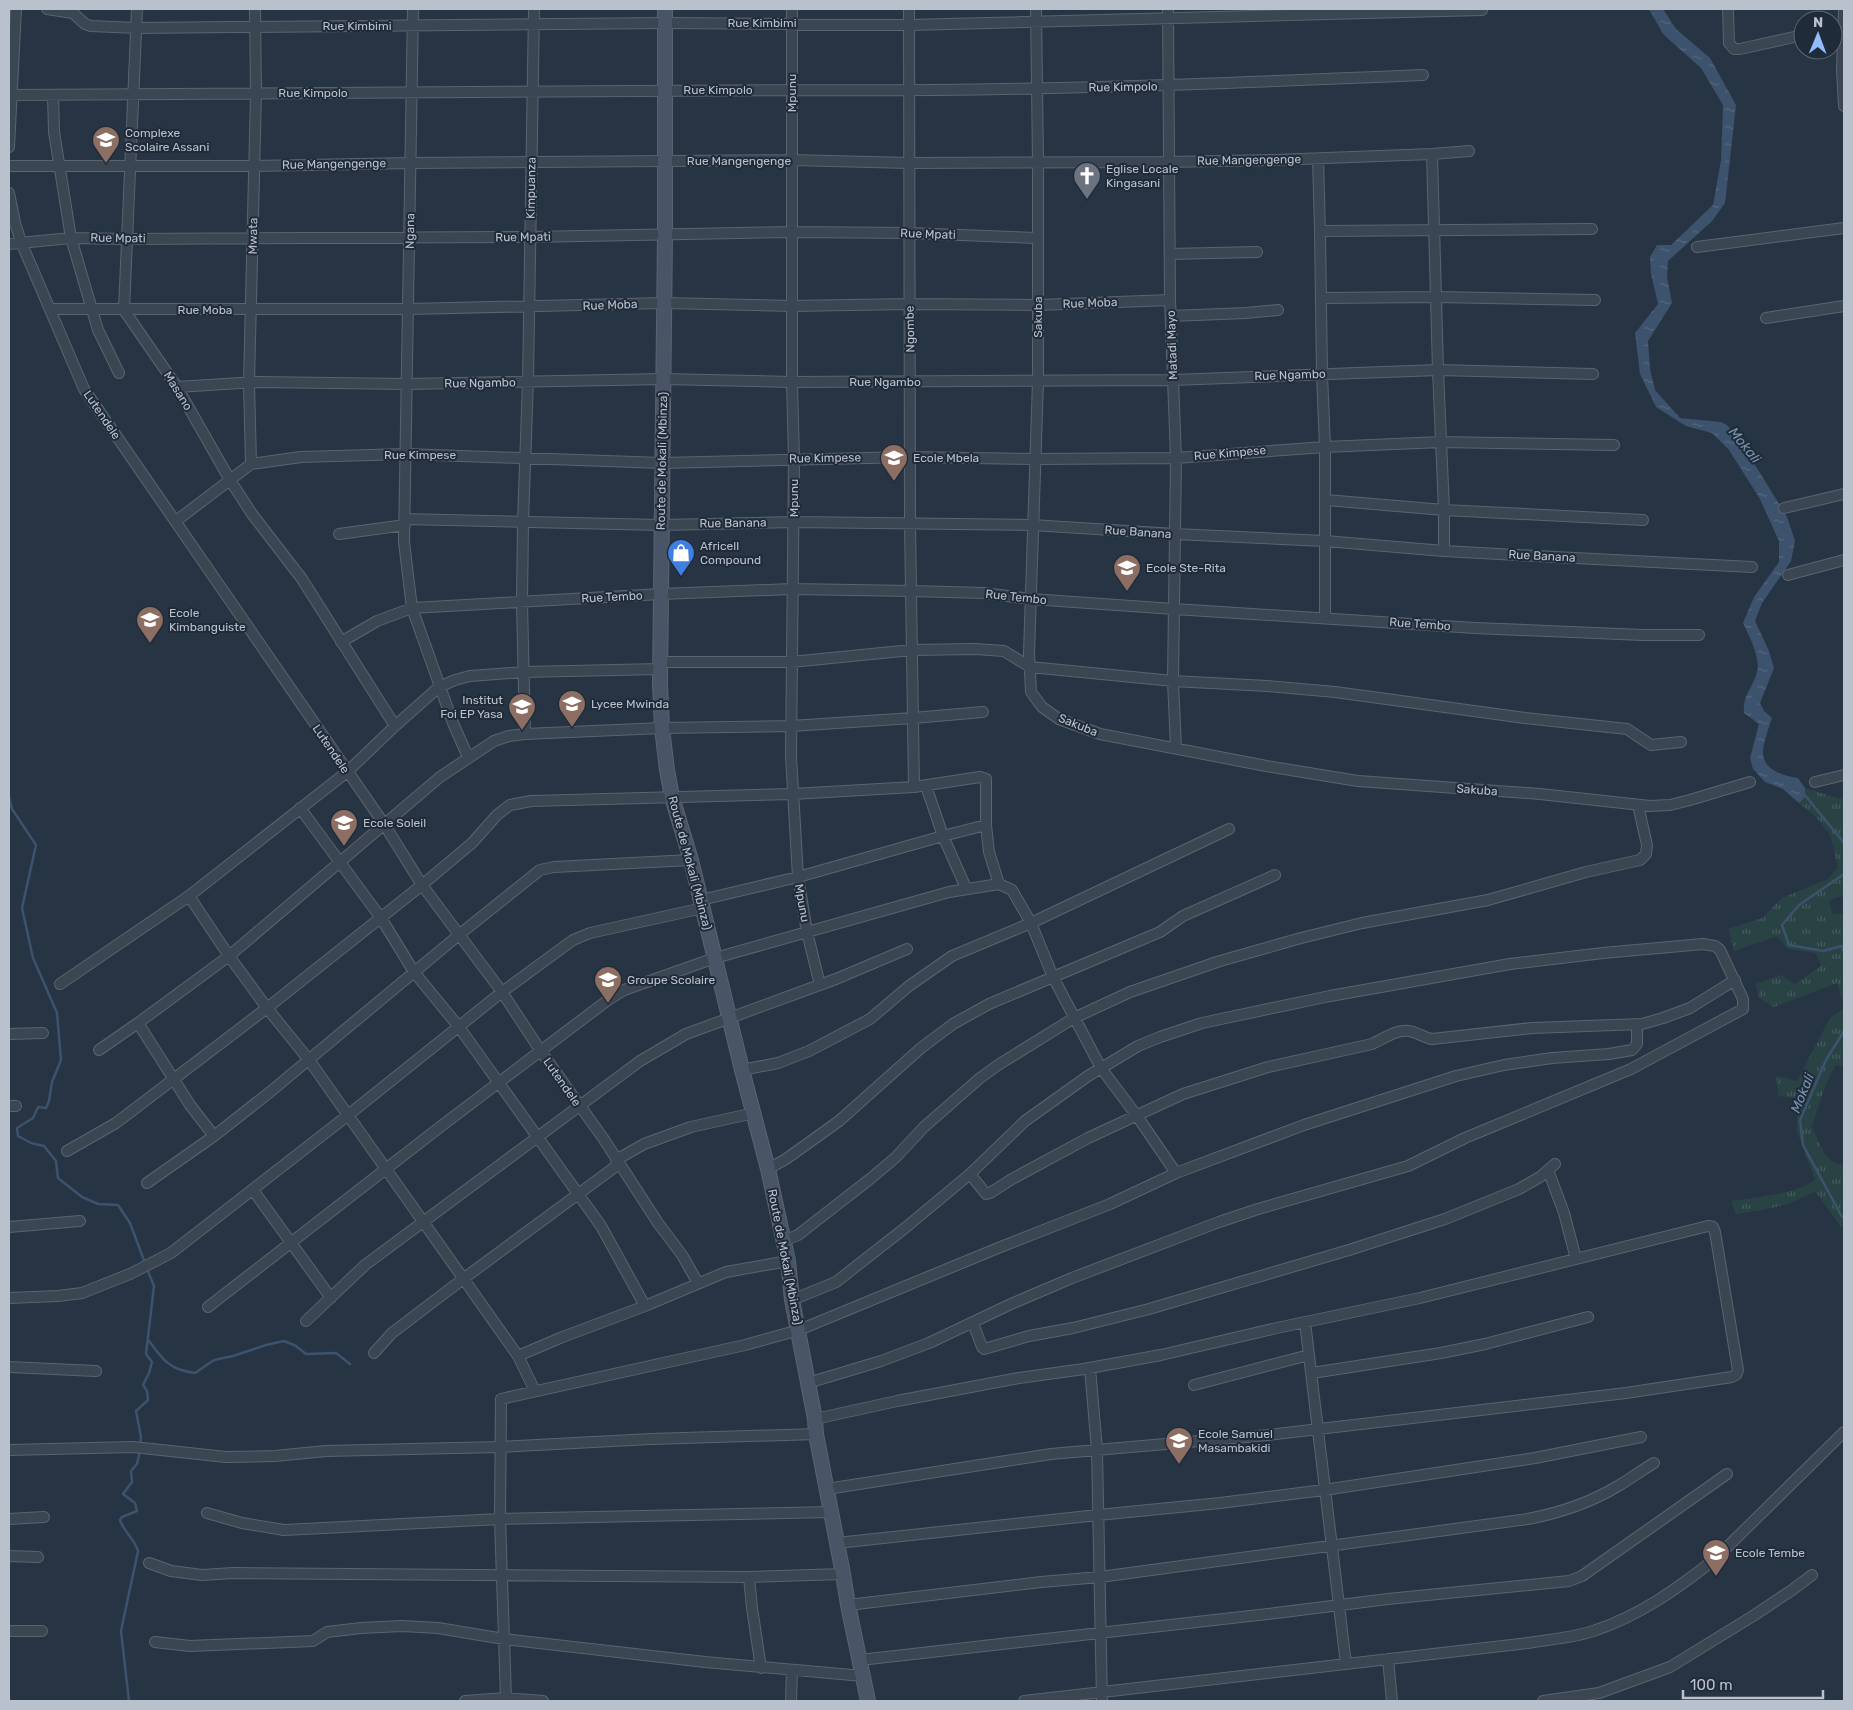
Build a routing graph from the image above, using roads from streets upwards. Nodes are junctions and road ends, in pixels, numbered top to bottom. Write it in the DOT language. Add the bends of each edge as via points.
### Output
graph roads {
  1 [pos="16,9"];
  2 [pos="47,9"];
  3 [pos="137,9"];
  4 [pos="255,9"];
  5 [pos="413,9"];
  6 [pos="534,9"];
  7 [pos="665,9"];
  8 [pos="792,9"];
  9 [pos="910,9"];
  10 [pos="1036,9"];
  11 [pos="1728,9"];
  12 [pos="1482,10"];
  13 [pos="1844,11"];
  14 [pos="1168,14"];
  15 [pos="1036,21"];
  16 [pos="665,23"];
  17 [pos="792,23"];
  18 [pos="534,25"];
  19 [pos="909,25"];
  20 [pos="413,26"];
  21 [pos="1844,26"];
  22 [pos="255,27"];
  23 [pos="136,28"];
  24 [pos="1793,38"];
  25 [pos="11,70"];
  26 [pos="1424,75"];
  27 [pos="1168,86"];
  28 [pos="1037,88"];
  29 [pos="792,90"];
  30 [pos="665,91"];
  31 [pos="910,91"];
  32 [pos="412,92"];
  33 [pos="532,92"];
  34 [pos="256,93"];
  35 [pos="133,94"];
  36 [pos="11,95"];
  37 [pos="53,95"];
  38 [pos="1844,106"];
  39 [pos="9,142"];
  40 [pos="9,147"];
  41 [pos="1469,151"];
  42 [pos="1432,154"];
  43 [pos="1318,159"];
  44 [pos="792,160"];
  45 [pos="664,161"];
  46 [pos="531,162"];
  47 [pos="1038,162"];
  48 [pos="1168,162"];
  49 [pos="411,163"];
  50 [pos="909,163"];
  51 [pos="59,165"];
  52 [pos="130,165"];
  53 [pos="9,166"];
  54 [pos="254,166"];
  55 [pos="9,193"];
  56 [pos="1844,228"];
  57 [pos="1592,229"];
  58 [pos="1434,230"];
  59 [pos="1320,231"];
  60 [pos="792,232"];
  61 [pos="909,233"];
  62 [pos="665,234"];
  63 [pos="72,238"];
  64 [pos="254,238"];
  65 [pos="410,238"];
  66 [pos="530,238"];
  67 [pos="1037,238"];
  68 [pos="127,239"];
  69 [pos="22,242"];
  70 [pos="9,244"];
  71 [pos="1697,247"];
  72 [pos="1256,252"];
  73 [pos="1170,254"];
  74 [pos="1436,297"];
  75 [pos="1321,298"];
  76 [pos="1170,300"];
  77 [pos="1594,300"];
  78 [pos="664,303"];
  79 [pos="909,304"];
  80 [pos="1038,304"];
  81 [pos="792,306"];
  82 [pos="1844,306"];
  83 [pos="529,307"];
  84 [pos="50,309"];
  85 [pos="92,309"];
  86 [pos="409,309"];
  87 [pos="124,310"];
  88 [pos="252,310"];
  89 [pos="1278,310"];
  90 [pos="1171,316"];
  91 [pos="1766,318"];
  92 [pos="1438,370"];
  93 [pos="119,373"];
  94 [pos="1322,374"];
  95 [pos="1593,374"];
  96 [pos="663,379"];
  97 [pos="1173,380"];
  98 [pos="1038,381"];
  99 [pos="528,382"];
  100 [pos="792,382"];
  101 [pos="911,382"];
  102 [pos="249,383"];
  103 [pos="406,384"];
  104 [pos="177,387"];
  105 [pos="1440,442"];
  106 [pos="1614,445"];
  107 [pos="1325,447"];
  108 [pos="405,454"];
  109 [pos="910,456"];
  110 [pos="525,457"];
  111 [pos="1176,458"];
  112 [pos="794,459"];
  113 [pos="1036,459"];
  114 [pos="662,463"];
  115 [pos="251,464"];
  116 [pos="230,480"];
  117 [pos="1844,494"];
  118 [pos="1326,500"];
  119 [pos="1784,508"];
  120 [pos="1444,510"];
  121 [pos="1643,520"];
  122 [pos="176,521"];
  123 [pos="405,522"];
  124 [pos="523,522"];
  125 [pos="794,522"];
  126 [pos="910,524"];
  127 [pos="660,525"];
  128 [pos="1032,525"];
  129 [pos="340,534"];
  130 [pos="1175,534"];
  131 [pos="1325,541"];
  132 [pos="1444,551"];
  133 [pos="1844,560"];
  134 [pos="1752,567"];
  135 [pos="1788,575"];
  136 [pos="792,589"];
  137 [pos="912,591"];
  138 [pos="660,594"];
  139 [pos="1031,599"];
  140 [pos="522,602"];
  141 [pos="412,608"];
  142 [pos="1174,609"];
  143 [pos="1325,618"];
  144 [pos="1700,636"];
  145 [pos="341,642"];
  146 [pos="912,650"];
  147 [pos="791,662"];
  148 [pos="660,666"];
  149 [pos="1030,667"];
  150 [pos="524,672"];
  151 [pos="1173,681"];
  152 [pos="440,688"];
  153 [pos="983,712"];
  154 [pos="913,718"];
  155 [pos="395,726"];
  156 [pos="791,726"];
  157 [pos="662,728"];
  158 [pos="525,734"];
  159 [pos="1681,742"];
  160 [pos="1176,748"];
  161 [pos="468,757"];
  162 [pos="347,772"];
  163 [pos="1844,775"];
  164 [pos="1750,782"];
  165 [pos="1815,782"];
  166 [pos="926,786"];
  167 [pos="914,787"];
  168 [pos="794,794"];
  169 [pos="672,797"];
  170 [pos="1638,805"];
  171 [pos="300,808"];
  172 [pos="384,824"];
  173 [pos="986,825"];
  174 [pos="1229,829"];
  175 [pos="943,836"];
  176 [pos="691,860"];
  177 [pos="340,862"];
  178 [pos="1275,875"];
  179 [pos="798,877"];
  180 [pos="999,884"];
  181 [pos="422,885"];
  182 [pos="966,888"];
  183 [pos="189,896"];
  184 [pos="702,904"];
  185 [pos="381,918"];
  186 [pos="1031,924"];
  187 [pos="808,932"];
  188 [pos="460,934"];
  189 [pos="907,949"];
  190 [pos="229,956"];
  191 [pos="715,958"];
  192 [pos="414,972"];
  193 [pos="1053,977"];
  194 [pos="1735,980"];
  195 [pos="60,984"];
  196 [pos="820,985"];
  197 [pos="502,992"];
  198 [pos="267,1008"];
  199 [pos="730,1018"];
  200 [pos="1074,1018"];
  201 [pos="138,1023"];
  202 [pos="1637,1024"];
  203 [pos="459,1028"];
  204 [pos="43,1033"];
  205 [pos="9,1034"];
  206 [pos="99,1050"];
  207 [pos="540,1050"];
  208 [pos="309,1060"];
  209 [pos="1101,1068"];
  210 [pos="742,1070"];
  211 [pos="175,1078"];
  212 [pos="498,1083"];
  213 [pos="579,1106"];
  214 [pos="754,1113"];
  215 [pos="347,1116"];
  216 [pos="1137,1116"];
  217 [pos="214,1136"];
  218 [pos="538,1138"];
  219 [pos="67,1151"];
  220 [pos="618,1162"];
  221 [pos="387,1169"];
  222 [pos="768,1169"];
  223 [pos="1176,1173"];
  224 [pos="970,1174"];
  225 [pos="147,1183"];
  226 [pos="253,1190"];
  227 [pos="577,1193"];
  228 [pos="424,1220"];
  229 [pos="80,1221"];
  230 [pos="9,1227"];
  231 [pos="783,1241"];
  232 [pos="292,1242"];
  233 [pos="1576,1259"];
  234 [pos="788,1261"];
  235 [pos="463,1279"];
  236 [pos="698,1283"];
  237 [pos="9,1298"];
  238 [pos="331,1298"];
  239 [pos="792,1300"];
  240 [pos="645,1306"];
  241 [pos="208,1307"];
  242 [pos="1588,1317"];
  243 [pos="306,1321"];
  244 [pos="1305,1322"];
  245 [pos="973,1323"];
  246 [pos="799,1330"];
  247 [pos="374,1354"];
  248 [pos="1309,1355"];
  249 [pos="518,1356"];
  250 [pos="9,1367"];
  251 [pos="1090,1368"];
  252 [pos="96,1371"];
  253 [pos="1312,1373"];
  254 [pos="808,1383"];
  255 [pos="1194,1385"];
  256 [pos="535,1391"];
  257 [pos="815,1419"];
  258 [pos="1319,1428"];
  259 [pos="1844,1432"];
  260 [pos="816,1434"];
  261 [pos="1641,1437"];
  262 [pos="499,1447"];
  263 [pos="9,1450"];
  264 [pos="1098,1450"];
  265 [pos="1654,1463"];
  266 [pos="1727,1474"];
  267 [pos="827,1489"];
  268 [pos="1324,1490"];
  269 [pos="831,1512"];
  270 [pos="207,1513"];
  271 [pos="1098,1515"];
  272 [pos="44,1517"];
  273 [pos="9,1519"];
  274 [pos="500,1519"];
  275 [pos="837,1543"];
  276 [pos="1333,1545"];
  277 [pos="9,1556"];
  278 [pos="38,1557"];
  279 [pos="148,1563"];
  280 [pos="843,1574"];
  281 [pos="1812,1574"];
  282 [pos="502,1576"];
  283 [pos="1100,1576"];
  284 [pos="749,1577"];
  285 [pos="848,1605"];
  286 [pos="1340,1605"];
  287 [pos="9,1631"];
  288 [pos="42,1631"];
  289 [pos="1101,1633"];
  290 [pos="504,1639"];
  291 [pos="155,1642"];
  292 [pos="860,1660"];
  293 [pos="1388,1660"];
  294 [pos="1346,1664"];
  295 [pos="761,1668"];
  296 [pos="792,1670"];
  297 [pos="863,1676"];
  298 [pos="1101,1697"];
  299 [pos="506,1698"];
  300 [pos="465,1701"];
  301 [pos="518,1701"];
  302 [pos="543,1701"];
  303 [pos="791,1701"];
  304 [pos="868,1701"];
  305 [pos="1024,1701"];
  306 [pos="1392,1701"];
  307 [pos="1543,1701"];
  1 -- 25 [label="street"];
  2 -- 23 [label="street, Rue Kimbimi" via="73,13 91,26"];
  3 -- 23 [label="street"];
  4 -- 22 [label="street, Mwata"];
  5 -- 20 [label="street, Ngana"];
  6 -- 18 [label="street, Kimpuanza"];
  7 -- 16 [label="street, Route de Mokali (Mbinza)"];
  8 -- 17 [label="street, Mpunu"];
  9 -- 19 [label="street, Ngombe"];
  10 -- 15 [label="street, Sakuba"];
  11 -- 24 [label="street" via="1729,43 1734,49"];
  12 -- 14 [label="street, Rue Kimbimi"];
  13 -- 21 [label="street"];
  14 -- 15 [label="street, Rue Kimbimi"];
  14 -- 27 [label="street, Matadi Mayo"];
  15 -- 19 [label="street, Rue Kimbimi"];
  15 -- 28 [label="street, Sakuba"];
  16 -- 17 [label="street, Rue Kimbimi"];
  16 -- 18 [label="street, Rue Kimbimi"];
  16 -- 30 [label="street, Route de Mokali (Mbinza)"];
  17 -- 19 [label="street, Rue Kimbimi"];
  17 -- 29 [label="street, Mpunu"];
  18 -- 20 [label="street, Rue Kimbimi"];
  18 -- 33 [label="street, Kimpuanza"];
  19 -- 31 [label="street, Ngombe"];
  20 -- 22 [label="street, Rue Kimbimi"];
  20 -- 32 [label="street, Ngana"];
  21 -- 38 [label="street"];
  22 -- 23 [label="street, Rue Kimbimi"];
  22 -- 34 [label="street, Mwata"];
  23 -- 35 [label="street"];
  25 -- 36 [label="street"];
  26 -- 27 [label="street, Rue Kimpolo"];
  27 -- 28 [label="street, Rue Kimpolo"];
  27 -- 48 [label="street, Matadi Mayo"];
  28 -- 31 [label="street, Rue Kimpolo"];
  28 -- 47 [label="street, Sakuba"];
  29 -- 30 [label="street, Rue Kimpolo"];
  29 -- 31 [label="street, Rue Kimpolo"];
  29 -- 44 [label="street, Mpunu"];
  30 -- 33 [label="street, Rue Kimpolo"];
  30 -- 45 [label="street, Route de Mokali (Mbinza)"];
  31 -- 50 [label="street, Ngombe"];
  32 -- 33 [label="street, Rue Kimpolo"];
  32 -- 34 [label="street, Rue Kimpolo"];
  32 -- 49 [label="street, Ngana"];
  33 -- 46 [label="street, Kimpuanza"];
  34 -- 35 [label="street, Rue Kimpolo"];
  34 -- 54 [label="street, Mwata"];
  35 -- 37 [label="street, Rue Kimpolo"];
  35 -- 52 [label="street"];
  36 -- 37 [label="street, Rue Kimpolo"];
  36 -- 39 [label="street"];
  37 -- 51 [label="street"];
  39 -- 40 [label="street"];
  41 -- 42 [label="street, Rue Mangengenge"];
  42 -- 43 [label="street, Rue Mangengenge"];
  42 -- 58 [label="street"];
  43 -- 48 [label="street, Rue Mangengenge"];
  43 -- 59 [label="street"];
  44 -- 45 [label="street, Rue Mangengenge"];
  44 -- 50 [label="street, Rue Mangengenge"];
  44 -- 60 [label="street, Mpunu"];
  45 -- 46 [label="street, Rue Mangengenge"];
  45 -- 62 [label="street, Route de Mokali (Mbinza)"];
  46 -- 49 [label="street, Rue Mangengenge"];
  46 -- 66 [label="street, Kimpuanza"];
  47 -- 48 [label="street, Rue Mangengenge"];
  47 -- 50 [label="street, Rue Mangengenge"];
  47 -- 67 [label="street, Sakuba"];
  48 -- 73 [label="street, Matadi Mayo"];
  49 -- 54 [label="street, Rue Mangengenge"];
  49 -- 65 [label="street, Ngana"];
  50 -- 61 [label="street, Ngombe"];
  51 -- 52 [label="street, Rue Mangengenge"];
  51 -- 53 [label="street, Rue Mangengenge"];
  51 -- 63 [label="street"];
  52 -- 54 [label="street, Rue Mangengenge"];
  52 -- 68 [label="street"];
  54 -- 64 [label="street, Mwata"];
  55 -- 69 [label="street, Lutendele"];
  56 -- 71 [label="street"];
  57 -- 58 [label="street"];
  58 -- 59 [label="street"];
  58 -- 74 [label="street"];
  59 -- 75 [label="street"];
  60 -- 61 [label="street, Rue Mpati"];
  60 -- 62 [label="street, Rue Mpati"];
  60 -- 81 [label="street, Mpunu"];
  61 -- 67 [label="street, Rue Mpati"];
  61 -- 79 [label="street, Ngombe"];
  62 -- 66 [label="street, Rue Mpati"];
  62 -- 78 [label="street, Route de Mokali (Mbinza)"];
  63 -- 68 [label="street, Rue Mpati"];
  63 -- 69 [label="street, Rue Mpati"];
  63 -- 85 [label="street"];
  64 -- 65 [label="street, Rue Mpati"];
  64 -- 68 [label="street, Rue Mpati"];
  64 -- 88 [label="street, Mwata"];
  65 -- 66 [label="street, Rue Mpati"];
  65 -- 86 [label="street, Ngana"];
  66 -- 83 [label="street, Kimpuanza"];
  67 -- 80 [label="street, Sakuba"];
  68 -- 87 [label="street"];
  69 -- 70 [label="street, Rue Mpati"];
  69 -- 84 [label="street, Lutendele"];
  72 -- 73 [label="street"];
  73 -- 76 [label="street, Matadi Mayo"];
  74 -- 75 [label="street"];
  74 -- 77 [label="street"];
  74 -- 92 [label="street"];
  75 -- 94 [label="street"];
  76 -- 80 [label="street, Rue Moba"];
  76 -- 90 [label="street, Matadi Mayo"];
  78 -- 81 [label="street, Rue Moba"];
  78 -- 83 [label="street, Rue Moba"];
  78 -- 96 [label="street, Route de Mokali (Mbinza)"];
  79 -- 80 [label="street, Rue Moba"];
  79 -- 81 [label="street, Rue Moba"];
  79 -- 101 [label="street, Ngombe"];
  80 -- 98 [label="street, Sakuba"];
  81 -- 100 [label="street, Mpunu"];
  82 -- 91 [label="street"];
  83 -- 86 [label="street, Rue Moba"];
  83 -- 99 [label="street, Kimpuanza"];
  84 -- 85 [label="street, Rue Moba"];
  84 -- 122 [label="street, Lutendele" via="84,389"];
  85 -- 87 [label="street, Rue Moba"];
  85 -- 93 [label="street" via="98,330"];
  86 -- 88 [label="street, Rue Moba"];
  86 -- 103 [label="street, Ngana"];
  87 -- 88 [label="street, Rue Moba"];
  87 -- 104 [label="street, Masano"];
  88 -- 102 [label="street, Mwata"];
  89 -- 90 [label="street"];
  90 -- 97 [label="street, Matadi Mayo"];
  92 -- 94 [label="street, Rue Ngambo"];
  92 -- 95 [label="street, Rue Ngambo"];
  92 -- 105 [label="street"];
  94 -- 97 [label="street, Rue Ngambo"];
  94 -- 107 [label="street"];
  96 -- 99 [label="street, Rue Ngambo"];
  96 -- 100 [label="street, Rue Ngambo"];
  96 -- 114 [label="street, Route de Mokali (Mbinza)"];
  97 -- 98 [label="street, Rue Ngambo"];
  97 -- 111 [label="street, Matadi Mayo"];
  98 -- 101 [label="street, Rue Ngambo"];
  98 -- 113 [label="street, Sakuba"];
  99 -- 103 [label="street, Rue Ngambo"];
  99 -- 110 [label="street, Kimpuanza"];
  100 -- 101 [label="street, Rue Ngambo"];
  100 -- 112 [label="street, Mpunu"];
  101 -- 109 [label="street, Ngombe"];
  102 -- 103 [label="street, Rue Ngambo"];
  102 -- 104 [label="street, Rue Ngambo"];
  102 -- 115 [label="street, Mwata"];
  103 -- 108 [label="street, Ngana"];
  104 -- 116 [label="street, Masano"];
  105 -- 106 [label="street, Rue Kimpese"];
  105 -- 107 [label="street, Rue Kimpese"];
  105 -- 120 [label="street"];
  107 -- 111 [label="street, Rue Kimpese"];
  107 -- 118 [label="street"];
  108 -- 110 [label="street, Rue Kimpese"];
  108 -- 115 [label="street, Rue Kimpese" via="300,457"];
  108 -- 123 [label="street, Ngana"];
  109 -- 112 [label="street, Rue Kimpese"];
  109 -- 113 [label="street, Rue Kimpese"];
  109 -- 126 [label="street, Ngombe"];
  110 -- 114 [label="street, Rue Kimpese"];
  110 -- 124 [label="street, Kimpuanza"];
  111 -- 113 [label="street, Rue Kimpese"];
  111 -- 130 [label="street, Matadi Mayo"];
  112 -- 114 [label="street, Rue Kimpese"];
  112 -- 125 [label="street, Mpunu"];
  113 -- 128 [label="street, Sakuba"];
  114 -- 127 [label="street, Route de Mokali (Mbinza)"];
  115 -- 116 [label="street, Rue Kimpese"];
  116 -- 122 [label="street, Rue Kimpese"];
  116 -- 145 [label="street, Masano" via="302,579"];
  117 -- 119 [label="street"];
  118 -- 120 [label="street"];
  118 -- 131 [label="street"];
  120 -- 121 [label="street"];
  120 -- 132 [label="street"];
  122 -- 162 [label="street, Lutendele"];
  123 -- 124 [label="street, Rue Banana"];
  123 -- 129 [label="street, Rue Banana"];
  123 -- 141 [label="street, Ngana" via="404,542"];
  124 -- 127 [label="street, Rue Banana"];
  124 -- 140 [label="street, Kimpuanza"];
  125 -- 126 [label="street, Rue Banana"];
  125 -- 127 [label="street, Rue Banana"];
  125 -- 136 [label="street, Mpunu"];
  126 -- 128 [label="street, Rue Banana"];
  126 -- 137 [label="street, Ngombe"];
  127 -- 138 [label="street, Route de Mokali (Mbinza)"];
  128 -- 130 [label="street, Rue Banana"];
  128 -- 139 [label="street, Sakuba"];
  130 -- 131 [label="street, Rue Banana"];
  130 -- 142 [label="street, Matadi Mayo"];
  131 -- 132 [label="street, Rue Banana"];
  131 -- 143 [label="street"];
  132 -- 134 [label="street, Rue Banana"];
  133 -- 135 [label="street"];
  136 -- 137 [label="street, Rue Tembo"];
  136 -- 138 [label="street, Rue Tembo"];
  136 -- 147 [label="street, Mpunu"];
  137 -- 139 [label="street, Rue Tembo" via="984,593"];
  137 -- 146 [label="street, Ngombe"];
  138 -- 140 [label="street, Rue Tembo"];
  138 -- 148 [label="street, Route de Mokali (Mbinza)"];
  139 -- 142 [label="street, Rue Tembo"];
  139 -- 149 [label="street, Sakuba"];
  140 -- 141 [label="street, Rue Tembo"];
  140 -- 150 [label="street, Kimpuanza"];
  141 -- 145 [label="street, Rue Tembo" via="377,621"];
  141 -- 152 [label="street, Ngana"];
  142 -- 143 [label="street, Rue Tembo"];
  142 -- 151 [label="street, Matadi Mayo"];
  143 -- 144 [label="street, Rue Tembo" via="1475,628"];
  145 -- 155 [label="street, Masano"];
  146 -- 147 [label="street"];
  146 -- 149 [label="street" via="1004,651"];
  146 -- 154 [label="street, Ngombe"];
  147 -- 148 [label="street"];
  147 -- 156 [label="street, Mpunu"];
  148 -- 150 [label="street"];
  148 -- 157 [label="street, Route de Mokali (Mbinza)"];
  149 -- 151 [label="street"];
  149 -- 160 [label="street, Sakuba" via="1031,692 1042,707 1059,718 1100,734"];
  150 -- 152 [label="street" via="470,676"];
  150 -- 158 [label="street, Kimpuanza"];
  151 -- 159 [label="street" via="1336,692 1627,729 1651,745"];
  151 -- 160 [label="street, Matadi Mayo"];
  152 -- 155 [label="street"];
  152 -- 161 [label="street, Ngana"];
  153 -- 154 [label="street"];
  154 -- 156 [label="street"];
  154 -- 167 [label="street, Ngombe"];
  155 -- 162 [label="street"];
  156 -- 157 [label="street"];
  156 -- 168 [label="street, Mpunu"];
  157 -- 158 [label="street"];
  157 -- 169 [label="street, Route de Mokali (Mbinza)"];
  158 -- 161 [label="street" via="494,741"];
  160 -- 170 [label="street, Sakuba" via="1358,781 1540,794"];
  161 -- 172 [label="street"];
  162 -- 171 [label="street"];
  162 -- 172 [label="street, Lutendele"];
  163 -- 165 [label="street"];
  164 -- 170 [label="street, Sakuba" via="1670,805"];
  166 -- 167 [label="street"];
  166 -- 173 [label="street" via="980,776 986,780"];
  166 -- 175 [label="street"];
  167 -- 168 [label="street"];
  168 -- 169 [label="street"];
  168 -- 179 [label="street, Mpunu"];
  169 -- 176 [label="street, Route de Mokali (Mbinza)"];
  169 -- 181 [label="street" via="532,801 510,805 472,843"];
  170 -- 200 [label="street" via="1648,845 1640,860 1488,900 1362,923 1220,960 1130,992"];
  171 -- 177 [label="street"];
  171 -- 183 [label="street"];
  172 -- 177 [label="street"];
  172 -- 181 [label="street, Lutendele"];
  173 -- 175 [label="street"];
  173 -- 180 [label="street" via="989,852"];
  174 -- 186 [label="street"];
  175 -- 179 [label="street"];
  175 -- 182 [label="street"];
  176 -- 184 [label="street, Route de Mokali (Mbinza)"];
  176 -- 188 [label="street" via="540,870"];
  177 -- 185 [label="street"];
  177 -- 190 [label="street"];
  178 -- 193 [label="street" via="1183,916 1160,932"];
  179 -- 184 [label="street"];
  179 -- 187 [label="street, Mpunu"];
  180 -- 182 [label="street"];
  180 -- 186 [label="street" via="1012,890"];
  181 -- 185 [label="street"];
  181 -- 188 [label="street, Lutendele"];
  182 -- 187 [label="street"];
  183 -- 190 [label="street"];
  183 -- 195 [label="street"];
  184 -- 191 [label="street, Route de Mokali (Mbinza)"];
  184 -- 197 [label="street" via="573,940"];
  185 -- 192 [label="street"];
  185 -- 198 [label="street"];
  186 -- 193 [label="street"];
  186 -- 210 [label="street" via="952,956 870,1019 809,1051 778,1063"];
  187 -- 191 [label="street"];
  187 -- 196 [label="street, Mpunu"];
  188 -- 192 [label="street"];
  188 -- 197 [label="street, Lutendele"];
  189 -- 196 [label="street"];
  190 -- 198 [label="street"];
  190 -- 201 [label="street"];
  191 -- 199 [label="street, Route de Mokali (Mbinza)"];
  191 -- 207 [label="street" via="624,990"];
  192 -- 203 [label="street"];
  192 -- 208 [label="street"];
  193 -- 200 [label="street"];
  193 -- 222 [label="street" via="989,1004 953,1024 921,1048 839,1122"];
  194 -- 202 [label="street" via="1690,1008"];
  194 -- 209 [label="street" via="1720,950 1710,945 1510,964 1202,1023 1138,1046"];
  194 -- 245 [label="street" via="1743,999 1743,1009 1631,1069 1465,1138 1408,1166 1219,1222 1072,1278"];
  196 -- 199 [label="street"];
  197 -- 203 [label="street"];
  197 -- 207 [label="street, Lutendele"];
  198 -- 208 [label="street"];
  198 -- 211 [label="street"];
  199 -- 210 [label="street, Route de Mokali (Mbinza)"];
  199 -- 213 [label="street" via="686,1034 640,1061"];
  200 -- 209 [label="street"];
  200 -- 231 [label="street" via="980,1078 924,1126 870,1179 798,1235"];
  201 -- 206 [label="street"];
  201 -- 211 [label="street"];
  202 -- 216 [label="street" via="1532,1028 1432,1039 1404,1031 1372,1044 1268,1067 1183,1094"];
  202 -- 223 [label="street" via="1637,1044 1632,1050 1504,1065 1456,1076 1304,1125"];
  203 -- 212 [label="street"];
  203 -- 215 [label="street"];
  204 -- 205 [label="street"];
  207 -- 212 [label="street"];
  207 -- 213 [label="street, Lutendele"];
  208 -- 215 [label="street"];
  208 -- 217 [label="street"];
  209 -- 216 [label="street"];
  209 -- 224 [label="street" via="1025,1121"];
  210 -- 214 [label="street, Route de Mokali (Mbinza)"];
  211 -- 217 [label="street" via="190,1105"];
  211 -- 219 [label="street" via="116,1123"];
  212 -- 218 [label="street"];
  212 -- 221 [label="street"];
  213 -- 218 [label="street"];
  213 -- 220 [label="street, Lutendele"];
  214 -- 220 [label="street" via="684,1129 644,1144"];
  214 -- 222 [label="street, Route de Mokali (Mbinza)"];
  215 -- 221 [label="street"];
  215 -- 226 [label="street"];
  216 -- 223 [label="street"];
  216 -- 224 [label="street" via="1088,1138 990,1193 986,1194"];
  217 -- 225 [label="street"];
  218 -- 227 [label="street"];
  218 -- 228 [label="street"];
  220 -- 227 [label="street"];
  220 -- 236 [label="street, Lutendele"];
  221 -- 228 [label="street"];
  221 -- 232 [label="street"];
  222 -- 231 [label="street, Route de Mokali (Mbinza)"];
  223 -- 246 [label="street" via="1110,1204"];
  224 -- 239 [label="street" via="836,1282"];
  226 -- 232 [label="street"];
  226 -- 237 [label="street" via="171,1253 130,1274 82,1294"];
  227 -- 235 [label="street"];
  227 -- 240 [label="street" via="601,1226"];
  228 -- 235 [label="street"];
  228 -- 238 [label="street" via="365,1265"];
  229 -- 230 [label="street"];
  231 -- 234 [label="street, Route de Mokali (Mbinza)"];
  232 -- 238 [label="street"];
  232 -- 241 [label="street"];
  233 -- 244 [label="street" via="1420,1298"];
  233 -- 245 [label="street" via="1551,1167 1519,1189 1445,1220 1149,1308 984,1349"];
  233 -- 258 [label="street" via="1713,1227 1738,1370 1736,1375 1626,1393"];
  234 -- 236 [label="street" via="726,1272"];
  234 -- 239 [label="street, Route de Mokali (Mbinza)"];
  235 -- 247 [label="street" via="392,1333"];
  235 -- 249 [label="street"];
  236 -- 240 [label="street"];
  238 -- 243 [label="street"];
  239 -- 246 [label="street, Route de Mokali (Mbinza)"];
  240 -- 249 [label="street"];
  242 -- 253 [label="street" via="1468,1348"];
  244 -- 248 [label="street"];
  244 -- 251 [label="street"];
  245 -- 254 [label="street" via="881,1361"];
  246 -- 254 [label="street, Route de Mokali (Mbinza)"];
  246 -- 256 [label="street"];
  248 -- 253 [label="street"];
  248 -- 255 [label="street"];
  249 -- 256 [label="street"];
  250 -- 252 [label="street"];
  251 -- 257 [label="street" via="1019,1378"];
  251 -- 264 [label="street"];
  253 -- 258 [label="street"];
  254 -- 257 [label="street, Route de Mokali (Mbinza)"];
  256 -- 262 [label="street" via="500,1400"];
  257 -- 260 [label="street, Route de Mokali (Mbinza)"];
  258 -- 264 [label="street"];
  258 -- 268 [label="street"];
  259 -- 293 [label="street" via="1715,1558 1639,1612 1587,1633"];
  260 -- 262 [label="street"];
  260 -- 267 [label="street, Route de Mokali (Mbinza)"];
  261 -- 268 [label="street" via="1535,1458"];
  262 -- 263 [label="street" via="226,1457 133,1447"];
  262 -- 274 [label="street"];
  264 -- 267 [label="street" via="1051,1454"];
  264 -- 271 [label="street"];
  265 -- 276 [label="street" via="1617,1487 1557,1513"];
  266 -- 286 [label="street" via="1576,1579"];
  267 -- 269 [label="street, Route de Mokali (Mbinza)"];
  268 -- 271 [label="street"];
  268 -- 276 [label="street"];
  269 -- 274 [label="street"];
  269 -- 275 [label="street, Route de Mokali (Mbinza)"];
  270 -- 274 [label="street" via="242,1524 284,1530"];
  271 -- 275 [label="street"];
  271 -- 283 [label="street"];
  272 -- 273 [label="street"];
  274 -- 282 [label="street"];
  275 -- 280 [label="street, Route de Mokali (Mbinza)"];
  276 -- 283 [label="street"];
  276 -- 286 [label="street"];
  277 -- 278 [label="street"];
  279 -- 282 [label="street" via="171,1571 202,1575"];
  280 -- 284 [label="street"];
  280 -- 285 [label="street, Route de Mokali (Mbinza)"];
  281 -- 307 [label="street" via="1753,1616 1670,1667 1599,1693"];
  282 -- 284 [label="street"];
  282 -- 290 [label="street"];
  283 -- 285 [label="street"];
  283 -- 289 [label="street"];
  284 -- 295 [label="street"];
  285 -- 292 [label="street, Route de Mokali (Mbinza)"];
  286 -- 289 [label="street"];
  286 -- 294 [label="street"];
  287 -- 288 [label="street"];
  289 -- 292 [label="street"];
  289 -- 298 [label="street"];
  290 -- 291 [label="street" via="438,1628 402,1626 329,1632 313,1641 190,1646"];
  290 -- 295 [label="street"];
  290 -- 299 [label="street"];
  292 -- 297 [label="street, Route de Mokali (Mbinza)"];
  293 -- 294 [label="street"];
  293 -- 306 [label="street"];
  294 -- 298 [label="street"];
  295 -- 296 [label="street"];
  296 -- 297 [label="street"];
  296 -- 303 [label="street"];
  297 -- 304 [label="street, Route de Mokali (Mbinza)"];
  298 -- 305 [label="street"];
  299 -- 300 [label="street"];
  299 -- 301 [label="street"];
  301 -- 302 [label="street"];
}
